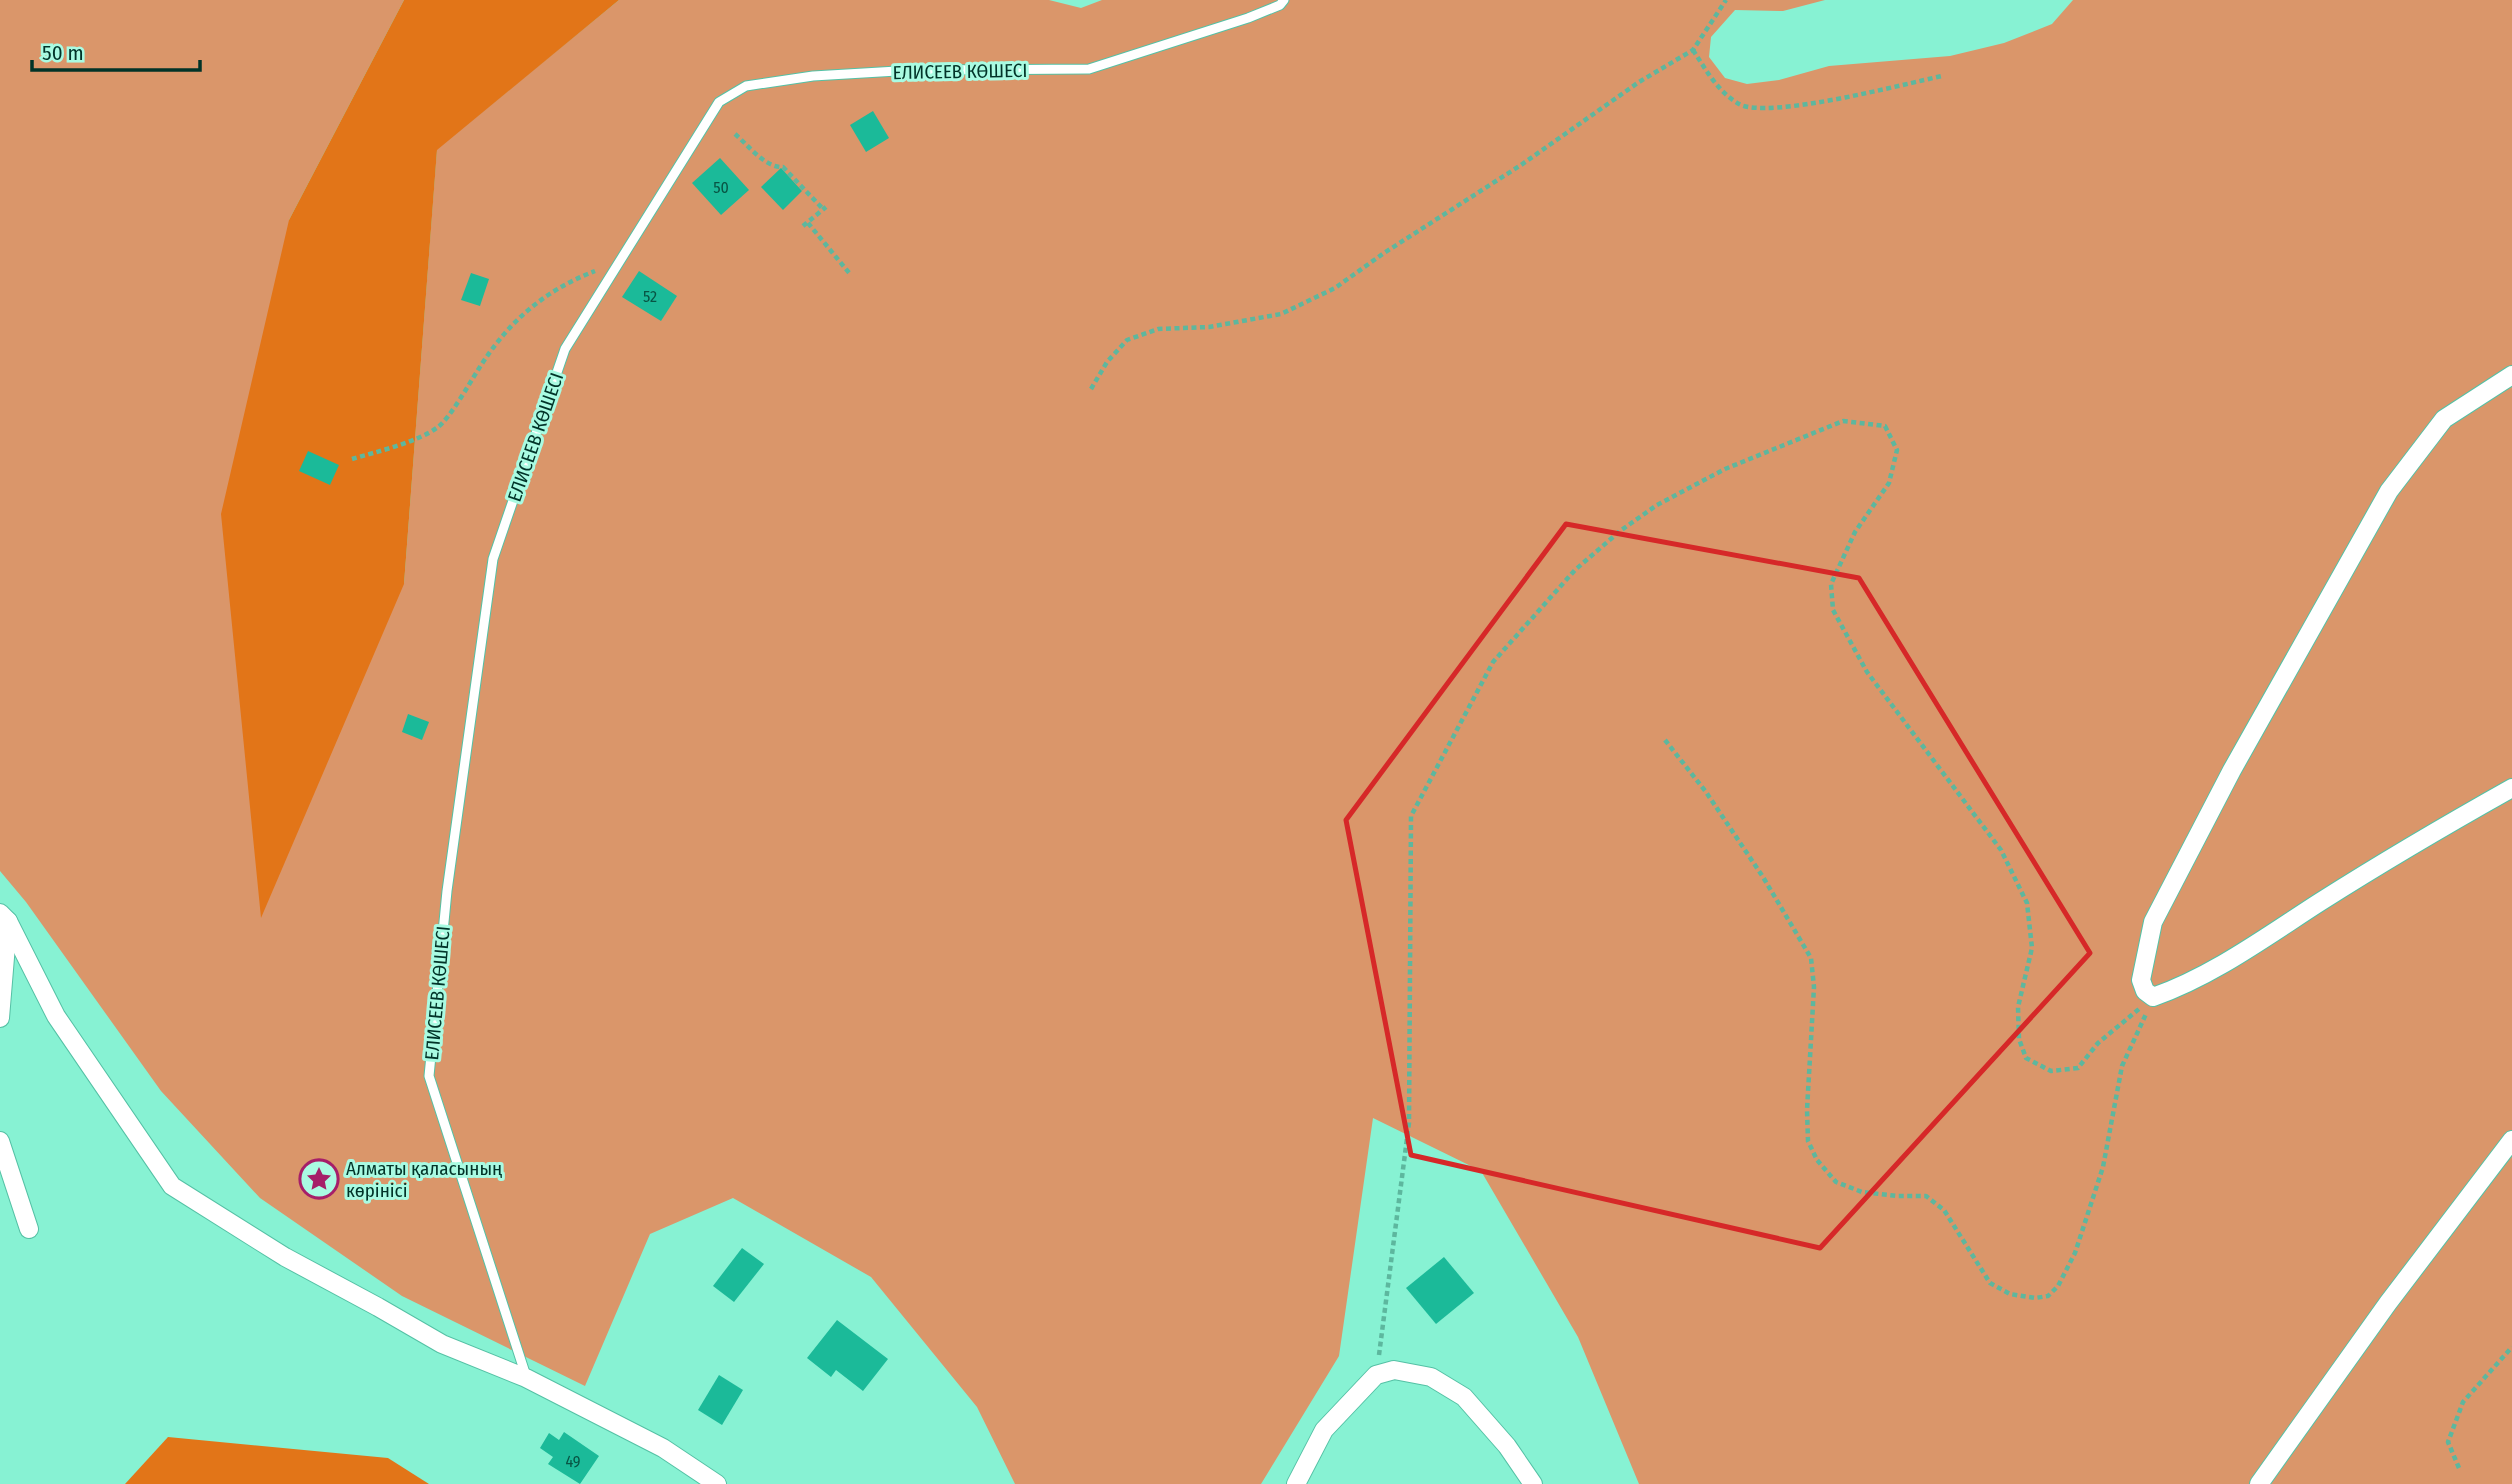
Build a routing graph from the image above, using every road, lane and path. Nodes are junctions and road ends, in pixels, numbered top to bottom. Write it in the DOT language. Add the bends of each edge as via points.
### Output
graph roads {
  1 [pos="1284,0"];
  2 [pos="1726,0"];
  3 [pos="1693,50"];
  4 [pos="1942,76"];
  5 [pos="735,134"];
  6 [pos="808,223"];
  7 [pos="803,226"];
  8 [pos="619,262"];
  9 [pos="849,274"];
  10 [pos="2512,375"];
  11 [pos="1091,389"];
  12 [pos="352,459"];
  13 [pos="1665,740"];
  14 [pos="2512,788"];
  15 [pos="4,917"];
  16 [pos="2153,997"];
  17 [pos="0,1018"];
  18 [pos="0,1140"];
  19 [pos="2512,1140"];
  20 [pos="29,1229"];
  21 [pos="2512,1347"];
  22 [pos="1376,1375"];
  23 [pos="526,1378"];
  24 [pos="2459,1468"];
  25 [pos="717,1484"];
  26 [pos="1296,1484"];
  27 [pos="1533,1484"];
  28 [pos="2259,1484"];
  1 -- 8 [label="lane, ЕЛИСЕЕВ КӨШЕСІ" via="1248,18 1090,69 889,72 746,86 719,102"];
  2 -- 3 [label="path"];
  3 -- 4 [label="path" via="1721,90 1740,105 1760,109 1822,102"];
  3 -- 11 [label="path" via="1335,288 1281,314 1209,327 1158,329 1127,340"];
  5 -- 6 [label="path" via="764,160 783,167 825,208"];
  6 -- 7 [label="path"];
  6 -- 9 [label="path"];
  8 -- 12 [label="path" via="576,279 526,310 492,346 439,427"];
  8 -- 23 [label="lane, ЕЛИСЕЕВ КӨШЕСІ" via="565,349 493,559 447,891 429,1076"];
  10 -- 16 [label="street" via="2444,419 2389,491 2232,770 2153,922 2141,980"];
  13 -- 16 [label="path" via="1763,877 1811,958 1808,1141 1817,1160 1836,1182 1862,1192 1926,1196 1944,1210 1990,1283 2010,1294 2048,1296 2074,1253 2103,1167 2122,1066"];
  14 -- 16 [label="street" via="2417,840 2180,988"];
  15 -- 17 [label="street"];
  15 -- 23 [label="street" via="56,1016 172,1185 285,1257 442,1344"];
  16 -- 22 [label="path" via="2098,1043 2078,1068 2051,1071 2026,1058 2019,1040 2018,1007 2032,948 2027,903 2001,850 1867,672 1833,610 1831,584 1837,568 1888,483 1897,450 1885,426 1843,421 1725,469 1657,505 1575,570 1493,662 1411,816 1409,1123"];
  18 -- 20 [label="street"];
  19 -- 28 [label="street"];
  21 -- 24 [label="path" via="2463,1402 2448,1442"];
  22 -- 26 [label="street" via="1324,1430"];
  22 -- 27 [label="street" via="1394,1370 1431,1377 1464,1397"];
  23 -- 25 [label="street" via="663,1448"];
}
